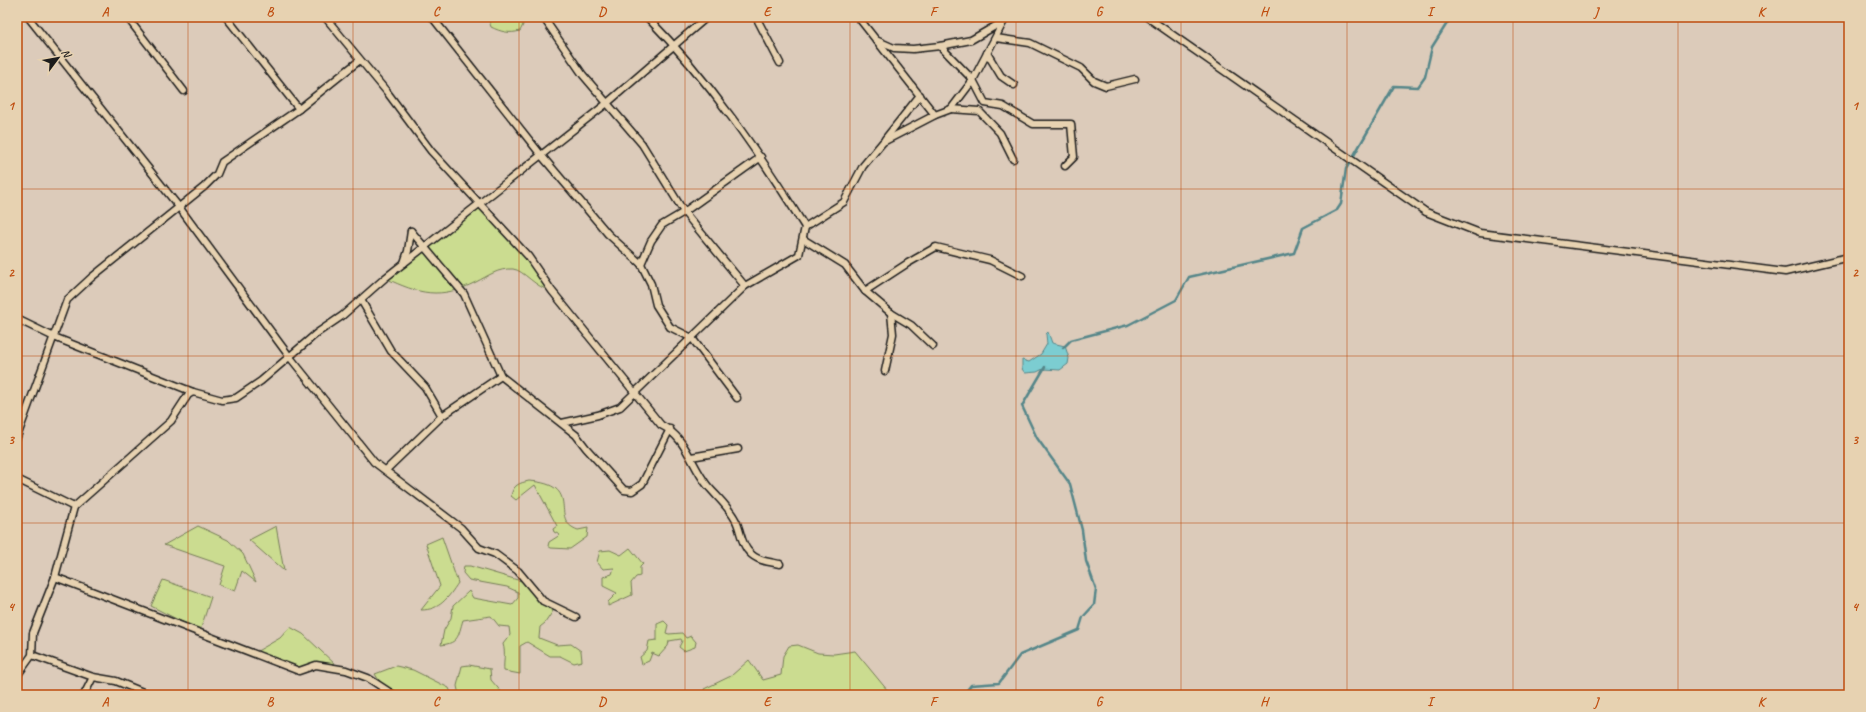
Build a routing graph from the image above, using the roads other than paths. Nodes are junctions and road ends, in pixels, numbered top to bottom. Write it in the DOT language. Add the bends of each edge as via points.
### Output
graph roads {
  1 [pos="28,17"];
  2 [pos="127,17"];
  3 [pos="226,17"];
  4 [pos="325,17"];
  5 [pos="432,17"];
  6 [pos="543,17"];
  7 [pos="647,17"];
  8 [pos="707,17"];
  9 [pos="756,17"];
  10 [pos="858,17"];
  11 [pos="1147,17"];
  12 [pos="1005,19"];
  13 [pos="996,38"];
  14 [pos="876,40"];
  15 [pos="674,44"];
  16 [pos="940,46"];
  17 [pos="987,53"];
  18 [pos="360,60"];
  19 [pos="780,62"];
  20 [pos="1135,79"];
  21 [pos="973,80"];
  22 [pos="1014,85"];
  23 [pos="184,91"];
  24 [pos="920,95"];
  25 [pos="606,104"];
  26 [pos="299,109"];
  27 [pos="951,109"];
  28 [pos="935,115"];
  29 [pos="883,142"];
  30 [pos="541,155"];
  31 [pos="761,157"];
  32 [pos="1013,159"];
  33 [pos="1065,166"];
  34 [pos="479,204"];
  35 [pos="179,207"];
  36 [pos="684,212"];
  37 [pos="805,227"];
  38 [pos="803,239"];
  39 [pos="425,247"];
  40 [pos="1849,257"];
  41 [pos="403,264"];
  42 [pos="641,264"];
  43 [pos="1022,276"];
  44 [pos="745,286"];
  45 [pos="865,291"];
  46 [pos="362,300"];
  47 [pos="891,313"];
  48 [pos="17,319"];
  49 [pos="54,336"];
  50 [pos="692,338"];
  51 [pos="933,346"];
  52 [pos="289,356"];
  53 [pos="885,371"];
  54 [pos="501,376"];
  55 [pos="193,392"];
  56 [pos="636,393"];
  57 [pos="737,398"];
  58 [pos="442,416"];
  59 [pos="562,423"];
  60 [pos="670,429"];
  61 [pos="17,437"];
  62 [pos="738,449"];
  63 [pos="691,457"];
  64 [pos="386,470"];
  65 [pos="17,479"];
  66 [pos="74,507"];
  67 [pos="780,564"];
  68 [pos="55,576"];
  69 [pos="576,617"];
  70 [pos="32,655"];
  71 [pos="17,676"];
  72 [pos="93,677"];
  73 [pos="84,695"];
  74 [pos="150,695"];
  75 [pos="394,695"];
  1 -- 35 [label="street"];
  2 -- 23 [label="street"];
  3 -- 26 [label="street"];
  4 -- 18 [label="street"];
  5 -- 30 [label="street"];
  6 -- 25 [label="street"];
  7 -- 15 [label="street"];
  8 -- 15 [label="street"];
  9 -- 19 [label="street"];
  10 -- 14 [label="street"];
  11 -- 40 [label="street" via="1426,212 1480,232 1785,272"];
  12 -- 13 [label="street"];
  12 -- 16 [label="street" via="971,40"];
  13 -- 17 [label="street"];
  13 -- 20 [label="street" via="1030,43 1080,68 1094,81 1106,86"];
  14 -- 16 [label="street" via="894,48"];
  14 -- 24 [label="street"];
  15 -- 25 [label="street"];
  15 -- 31 [label="street"];
  16 -- 21 [label="street"];
  17 -- 21 [label="street"];
  17 -- 22 [label="street" via="1002,76"];
  18 -- 26 [label="street"];
  18 -- 34 [label="street" via="431,151"];
  21 -- 27 [label="street"];
  21 -- 33 [label="street" via="985,103 1003,106 1033,124 1071,124 1074,157"];
  24 -- 28 [label="street"];
  24 -- 29 [label="street"];
  25 -- 30 [label="street"];
  25 -- 36 [label="street" via="642,144"];
  26 -- 35 [label="street" via="222,162 217,174 204,188"];
  27 -- 28 [label="street"];
  27 -- 32 [label="street" via="979,111 1000,133"];
  28 -- 29 [label="street"];
  29 -- 37 [label="street" via="863,166 844,202"];
  30 -- 34 [label="street"];
  30 -- 42 [label="street" via="608,234"];
  31 -- 36 [label="street"];
  31 -- 37 [label="street"];
  34 -- 39 [label="street"];
  34 -- 56 [label="street" via="528,256 552,291"];
  35 -- 49 [label="street" via="67,300"];
  35 -- 52 [label="street"];
  36 -- 42 [label="street" via="662,225 651,241"];
  36 -- 44 [label="street"];
  37 -- 38 [label="street"];
  38 -- 44 [label="street" via="799,256"];
  38 -- 45 [label="street" via="845,265"];
  39 -- 41 [label="street"];
  39 -- 41 [label="street" via="411,231"];
  39 -- 54 [label="street" via="464,294"];
  41 -- 46 [label="street"];
  42 -- 50 [label="street" via="651,284 656,305 670,327"];
  43 -- 45 [label="street" via="990,260 936,248"];
  44 -- 50 [label="street"];
  45 -- 47 [label="street"];
  46 -- 52 [label="street"];
  46 -- 58 [label="street" via="391,351 425,387"];
  47 -- 51 [label="street" via="911,325"];
  47 -- 53 [label="street" via="893,334"];
  48 -- 49 [label="street"];
  49 -- 55 [label="street"];
  49 -- 61 [label="street"];
  50 -- 56 [label="street"];
  50 -- 57 [label="street"];
  52 -- 55 [label="street" via="261,381 236,398 222,400"];
  52 -- 64 [label="street" via="374,462"];
  54 -- 58 [label="street"];
  54 -- 59 [label="street"];
  55 -- 66 [label="street" via="188,395 171,421"];
  56 -- 59 [label="street" via="620,407 598,416"];
  56 -- 60 [label="street" via="661,425"];
  58 -- 64 [label="street"];
  59 -- 60 [label="street" via="576,435 624,490 632,491 642,484"];
  60 -- 63 [label="street"];
  62 -- 63 [label="street"];
  63 -- 67 [label="street" via="696,471 722,500 736,522 742,542 749,552 759,560"];
  64 -- 69 [label="street" via="461,528 479,548 495,554 518,571 543,601"];
  65 -- 66 [label="street"];
  66 -- 68 [label="street"];
  68 -- 70 [label="street" via="33,633"];
  68 -- 75 [label="street" via="299,671 316,665 346,670 368,678"];
  70 -- 71 [label="street"];
  70 -- 72 [label="street"];
  72 -- 73 [label="street"];
  72 -- 74 [label="street" via="116,681"];
}
